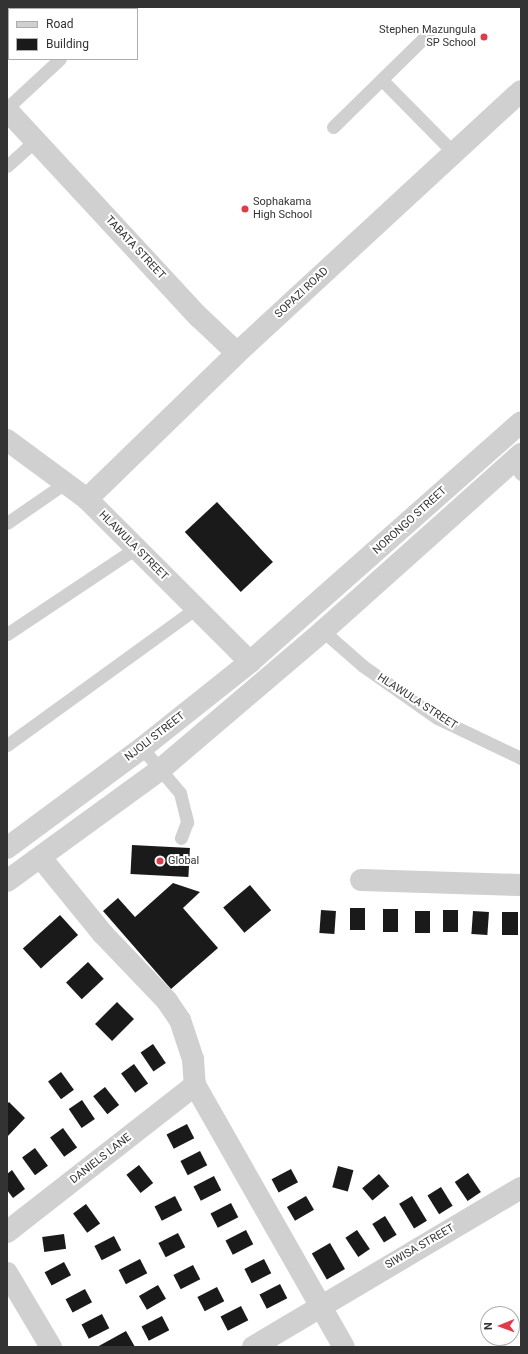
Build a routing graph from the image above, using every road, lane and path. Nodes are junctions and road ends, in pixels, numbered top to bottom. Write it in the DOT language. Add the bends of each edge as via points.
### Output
graph roads {
  1 [pos="428,34"];
  2 [pos="59,60"];
  3 [pos="382,80"];
  4 [pos="521,91"];
  5 [pos="7,109"];
  6 [pos="332,127"];
  7 [pos="36,140"];
  8 [pos="454,153"];
  9 [pos="7,166"];
  10 [pos="237,353"];
  11 [pos="521,422"];
  12 [pos="7,440"];
  13 [pos="518,463"];
  14 [pos="65,483"];
  15 [pos="87,499"];
  16 [pos="7,523"];
  17 [pos="136,548"];
  18 [pos="196,608"];
  19 [pos="298,620"];
  20 [pos="323,632"];
  21 [pos="7,634"];
  22 [pos="250,662"];
  23 [pos="7,745"];
  24 [pos="142,748"];
  25 [pos="521,758"];
  26 [pos="161,769"];
  27 [pos="182,838"];
  28 [pos="7,848"];
  29 [pos="41,858"];
  30 [pos="360,880"];
  31 [pos="7,881"];
  32 [pos="521,885"];
  33 [pos="196,1085"];
  34 [pos="521,1188"];
  35 [pos="7,1232"];
  36 [pos="7,1273"];
  37 [pos="320,1306"];
  38 [pos="51,1347"];
  39 [pos="253,1347"];
  40 [pos="344,1347"];
  1 -- 3 [label="lane"];
  2 -- 5 [label="lane"];
  3 -- 6 [label="lane"];
  3 -- 8 [label="lane"];
  4 -- 8 [label="street, SOPAZI ROAD"];
  5 -- 7 [label="street, TABATA STREET"];
  7 -- 9 [label="lane"];
  7 -- 10 [label="street, TABATA STREET" via="199,317"];
  8 -- 10 [label="street, SOPAZI ROAD"];
  10 -- 15 [label="street, SOPAZI ROAD"];
  11 -- 19 [label="street, NORONGO STREET"];
  12 -- 14 [label="street, HLAWULA STREET"];
  13 -- 20 [label="street"];
  14 -- 15 [label="street, HLAWULA STREET"];
  14 -- 16 [label="lane"];
  15 -- 17 [label="street, HLAWULA STREET"];
  17 -- 18 [label="street, HLAWULA STREET"];
  17 -- 21 [label="lane"];
  18 -- 22 [label="street, HLAWULA STREET"];
  18 -- 23 [label="lane"];
  19 -- 22 [label="street, NJOLI STREET"];
  20 -- 25 [label="lane, HLAWULA STREET" via="363,666 437,718"];
  20 -- 26 [label="street"];
  22 -- 24 [label="street, NJOLI STREET"];
  24 -- 26 [label="lane"];
  24 -- 28 [label="street, NJOLI STREET"];
  26 -- 27 [label="lane" via="180,793 186,807 187,822"];
  26 -- 29 [label="street"];
  29 -- 31 [label="street"];
  29 -- 33 [label="street" via="103,934 167,1002 187,1038"];
  30 -- 32 [label="street"];
  33 -- 35 [label="street, DANIELS LANE"];
  33 -- 37 [label="street"];
  34 -- 37 [label="street, SIWISA STREET"];
  36 -- 38 [label="street"];
  37 -- 39 [label="street, SIWISA STREET"];
  37 -- 40 [label="street"];
}
